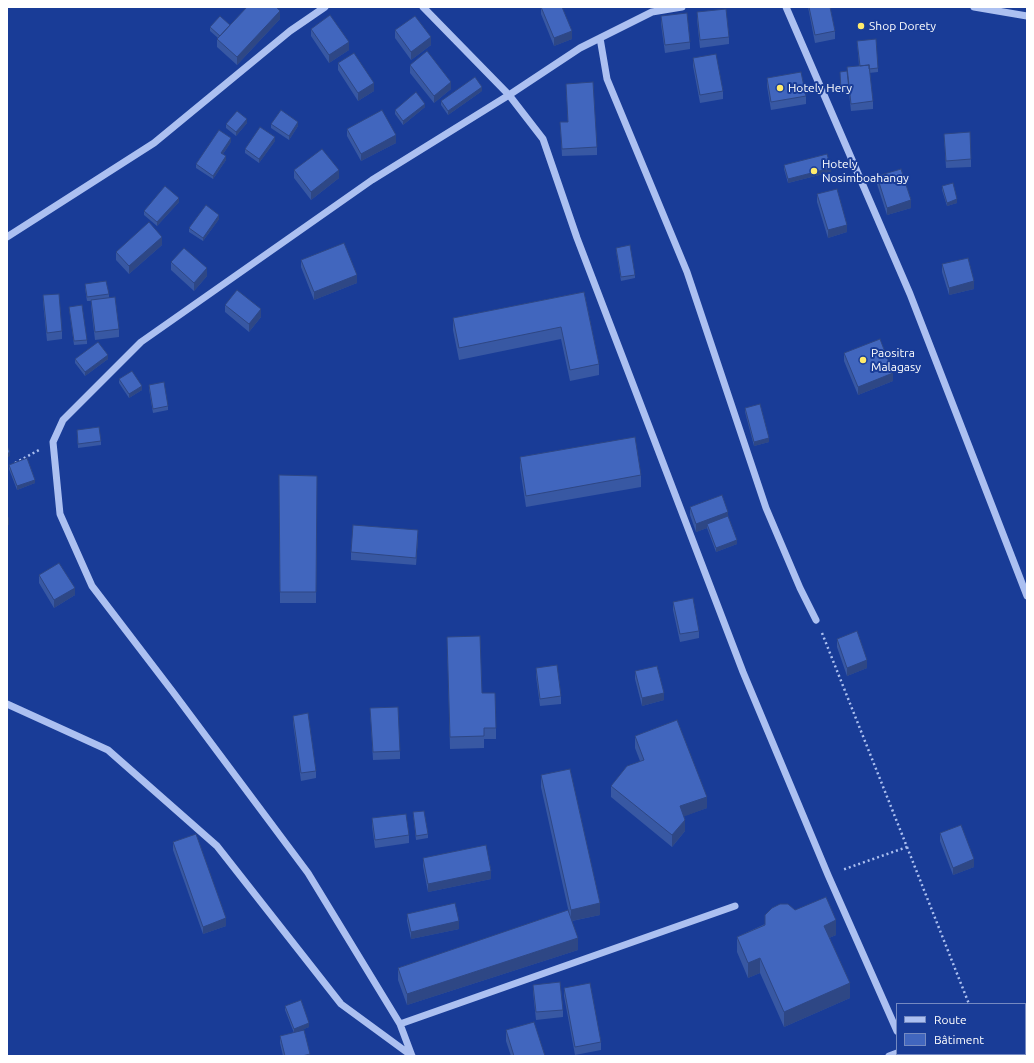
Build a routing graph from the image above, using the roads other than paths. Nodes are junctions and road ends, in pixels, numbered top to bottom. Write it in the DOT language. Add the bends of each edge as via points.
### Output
graph roads {
  1 [pos="325,7"];
  2 [pos="423,7"];
  3 [pos="682,7"];
  4 [pos="786,7"];
  5 [pos="974,7"];
  6 [pos="1027,16"];
  7 [pos="600,38"];
  8 [pos="508,95"];
  9 [pos="7,237"];
  10 [pos="1027,596"];
  11 [pos="816,620"];
  12 [pos="7,704"];
  13 [pos="735,906"];
  14 [pos="400,1024"];
  15 [pos="896,1029"];
  16 [pos="412,1056"];
  1 -- 9 [label="street" via="290,31 154,143"];
  2 -- 8 [label="street"];
  3 -- 7 [label="street" via="652,12"];
  4 -- 10 [label="street" via="910,294"];
  5 -- 6 [label="street"];
  7 -- 8 [label="street" via="580,48"];
  7 -- 11 [label="street" via="607,79 687,272 766,508"];
  8 -- 14 [label="street" via="372,180 141,342 63,420 53,442 60,514 92,586 308,873"];
  8 -- 15 [label="street" via="543,139 577,238 743,672"];
  12 -- 16 [label="street" via="108,750 217,846 341,1004"];
  13 -- 14 [label="street"];
  14 -- 16 [label="street"];
}
